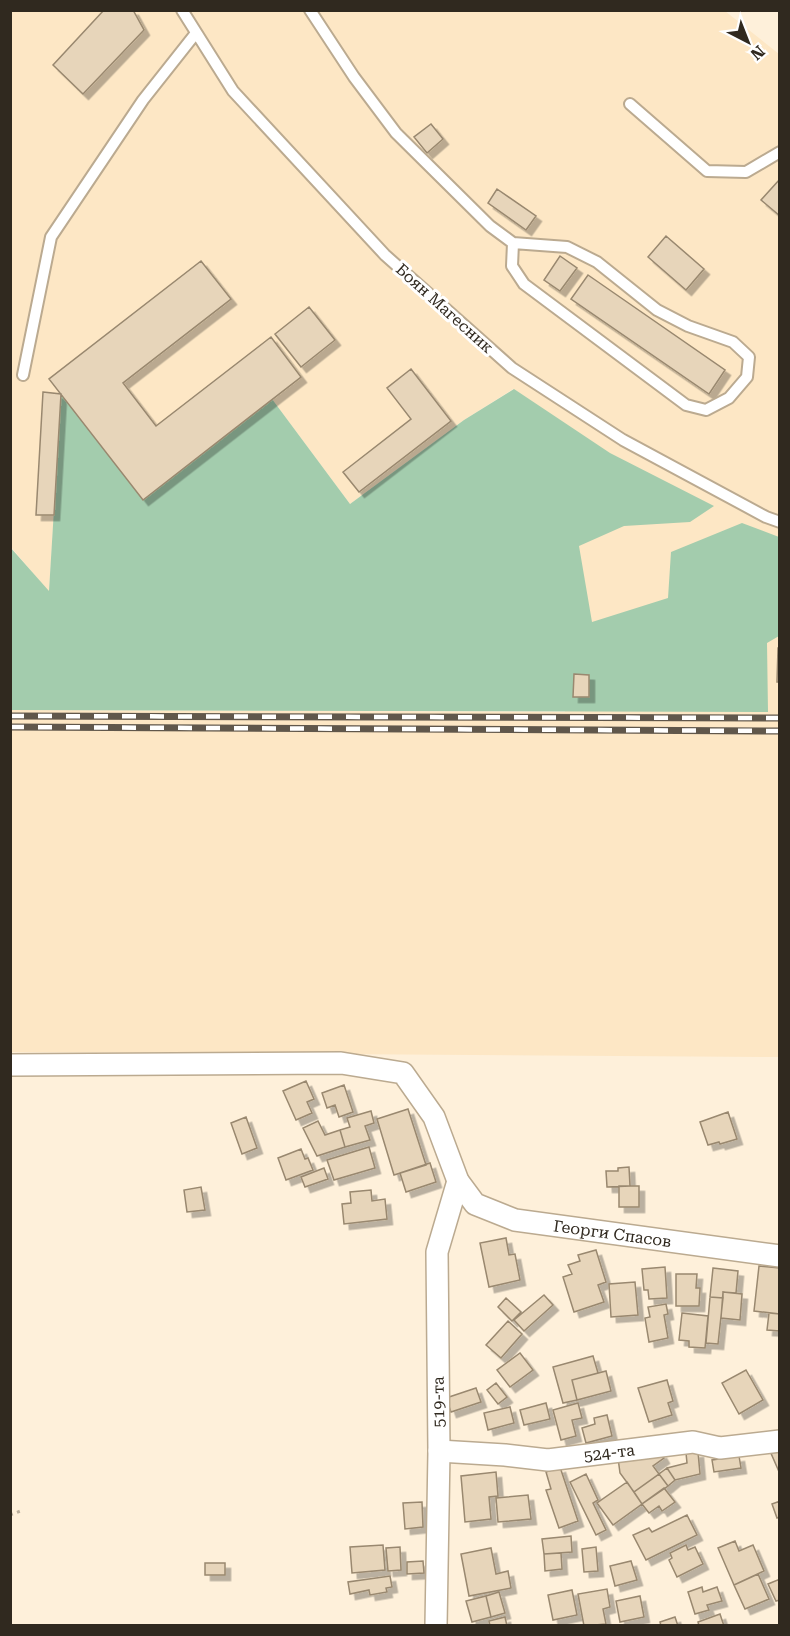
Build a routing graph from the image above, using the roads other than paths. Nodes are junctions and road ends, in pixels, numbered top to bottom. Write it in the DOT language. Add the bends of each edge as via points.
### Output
graph roads {
  1 [pos="182,10"];
  2 [pos="310,10"];
  3 [pos="196,33"];
  4 [pos="630,104"];
  5 [pos="780,152"];
  6 [pos="513,243"];
  7 [pos="23,375"];
  8 [pos="780,522"];
  9 [pos="10,1065"];
  10 [pos="458,1181"];
  11 [pos="780,1256"];
  12 [pos="780,1442"];
  13 [pos="439,1451"];
  14 [pos="436,1626"];
  1 -- 3 [label="lane, Боян Магесник"];
  2 -- 6 [label="lane" via="396,133 490,226"];
  3 -- 7 [label="lane" via="143,100 51,237"];
  3 -- 8 [label="lane, Боян Магесник" via="233,91 385,255 512,369 623,440"];
  4 -- 5 [label="lane" via="707,171 746,172"];
  6 -- 6 [label="lane" via="567,247 597,261 657,310 733,342 749,357 747,377 729,398 706,410 686,405 524,284 512,266"];
  9 -- 10 [label="street, Георги Спасов" via="341,1063 403,1073 434,1117"];
  10 -- 11 [label="street, Георги Спасов" via="475,1204 515,1220"];
  10 -- 13 [label="street, 519-та" via="437,1252"];
  12 -- 13 [label="street, 524-та" via="720,1448 693,1442 548,1460"];
  13 -- 14 [label="street, 519-та"];
}
